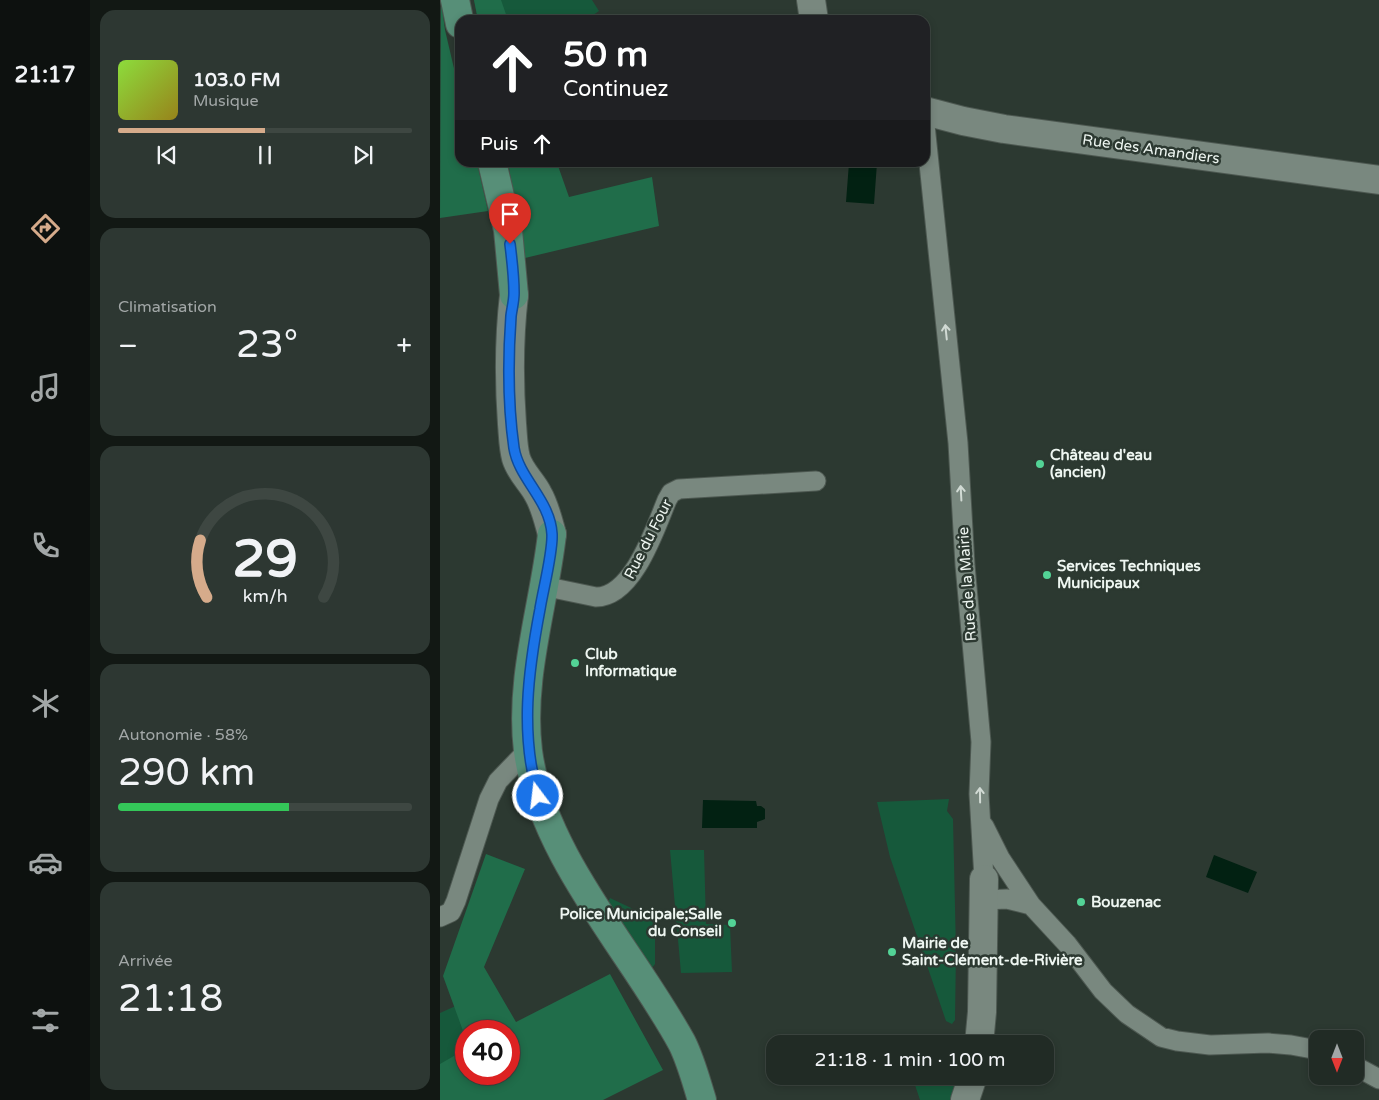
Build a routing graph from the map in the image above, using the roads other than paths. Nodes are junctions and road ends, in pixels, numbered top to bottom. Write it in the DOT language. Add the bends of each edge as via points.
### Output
graph roads {
  1 [pos="455,0"];
  2 [pos="811,0"];
  3 [pos="458,15"];
  4 [pos="813,15"];
  5 [pos="930,112"];
  6 [pos="493,167"];
  7 [pos="929,167"];
  8 [pos="1379,180"];
  9 [pos="816,481"];
  10 [pos="544,586"];
  11 [pos="528,750"];
  12 [pos="981,820"];
  13 [pos="984,889"];
  14 [pos="1031,904"];
  15 [pos="440,917"];
  16 [pos="980,1035"];
  17 [pos="1309,1048"];
  18 [pos="1364,1071"];
  19 [pos="1379,1079"];
  20 [pos="970,1085"];
  21 [pos="702,1100"];
  22 [pos="965,1100"];
  1 -- 3 [label="street"];
  2 -- 4 [label="street"];
  5 -- 8 [label="street, Rue des Amandiers" via="1004,129"];
  6 -- 10 [label="street" via="508,230 514,295 510,404 514,447 520,466 538,493 552,534"];
  12 -- 7 [label="lane, Rue de la Mairie, one-way" via="981,742 958,443"];
  9 -- 10 [label="lane, Rue du Four" via="671,493 637,566 614,592 596,597"];
  10 -- 11 [label="street" via="526,704"];
  11 -- 15 [label="lane" via="498,781 456,901 450,912"];
  11 -- 21 [label="street" via="538,796 553,834 683,1044"];
  12 -- 13 [label="lane, Rue de la Mairie"];
  12 -- 14 [label="lane" via="1000,858"];
  13 -- 14 [label="lane" via="1007,899"];
  13 -- 16 [label="street, Rue de la Mairie"];
  14 -- 17 [label="lane" via="1103,991 1127,1014 1162,1037 1210,1044 1268,1043"];
  18 -- 19 [label="lane"];
  20 -- 22 [label="street"];
}
